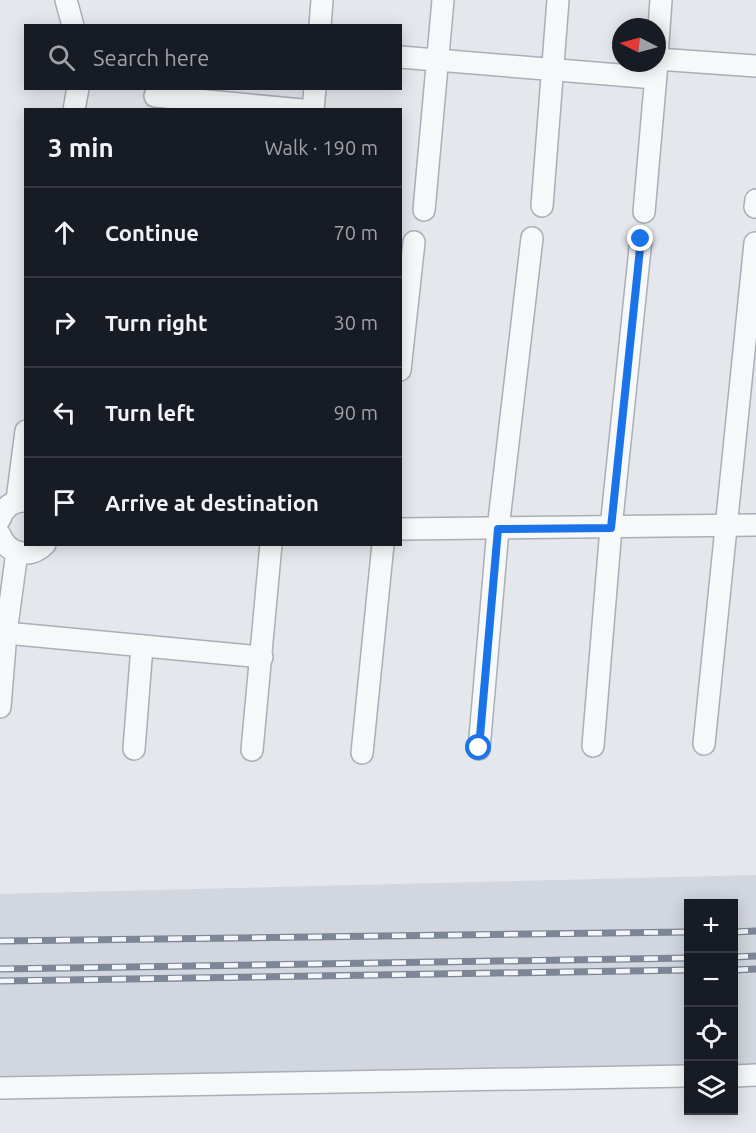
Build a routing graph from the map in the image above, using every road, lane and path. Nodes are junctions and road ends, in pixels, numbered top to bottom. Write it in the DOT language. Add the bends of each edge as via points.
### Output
graph roads {
  1 [pos="66,0"];
  2 [pos="321,0"];
  3 [pos="443,0"];
  4 [pos="558,0"];
  5 [pos="661,0"];
  6 [pos="660,18"];
  7 [pos="72,24"];
  8 [pos="320,24"];
  9 [pos="402,57"];
  10 [pos="438,60"];
  11 [pos="666,64"];
  12 [pos="612,65"];
  13 [pos="756,66"];
  14 [pos="553,67"];
  15 [pos="655,72"];
  16 [pos="78,90"];
  17 [pos="315,90"];
  18 [pos="154,96"];
  19 [pos="200,105"];
  20 [pos="74,108"];
  21 [pos="262,108"];
  22 [pos="313,108"];
  23 [pos="756,200"];
  24 [pos="542,206"];
  25 [pos="755,207"];
  26 [pos="424,210"];
  27 [pos="644,212"];
  28 [pos="532,238"];
  29 [pos="641,239"];
  30 [pos="414,242"];
  31 [pos="755,243"];
  32 [pos="402,352"];
  33 [pos="24,459"];
  34 [pos="21,500"];
  35 [pos="0,519"];
  36 [pos="727,525"];
  37 [pos="756,525"];
  38 [pos="611,528"];
  39 [pos="402,529"];
  40 [pos="498,529"];
  41 [pos="0,535"];
  42 [pos="42,546"];
  43 [pos="271,546"];
  44 [pos="383,546"];
  45 [pos="17,552"];
  46 [pos="6,633"];
  47 [pos="142,646"];
  48 [pos="262,657"];
  49 [pos="0,707"];
  50 [pos="704,744"];
  51 [pos="592,746"];
  52 [pos="479,748"];
  53 [pos="134,749"];
  54 [pos="252,750"];
  55 [pos="362,753"];
  56 [pos="756,1075"];
  57 [pos="684,1076"];
  58 [pos="738,1076"];
  59 [pos="0,1088"];
  1 -- 7 [label="street"];
  2 -- 8 [label="street"];
  3 -- 10 [label="street"];
  4 -- 14 [label="street"];
  5 -- 6 [label="street"];
  9 -- 10 [label="street"];
  10 -- 14 [label="street"];
  10 -- 26 [label="street"];
  11 -- 13 [label="street"];
  12 -- 14 [label="street"];
  14 -- 24 [label="street"];
  15 -- 27 [label="street"];
  16 -- 20 [label="street"];
  17 -- 22 [label="street"];
  18 -- 19 [label="street"];
  19 -- 21 [label="street"];
  23 -- 25 [label="street"];
  28 -- 40 [label="street"];
  29 -- 38 [label="street"];
  30 -- 32 [label="street"];
  31 -- 36 [label="street"];
  33 -- 34 [label="street"];
  34 -- 35 [label="street" via="7,507"];
  36 -- 37 [label="street"];
  36 -- 38 [label="street"];
  36 -- 50 [label="street"];
  38 -- 40 [label="street"];
  38 -- 51 [label="street"];
  39 -- 40 [label="street"];
  40 -- 52 [label="street"];
  41 -- 45 [label="street"];
  42 -- 45 [label="street" via="35,552"];
  43 -- 48 [label="street"];
  44 -- 55 [label="street"];
  45 -- 46 [label="street"];
  46 -- 47 [label="street"];
  46 -- 49 [label="street"];
  47 -- 48 [label="street"];
  47 -- 53 [label="street"];
  48 -- 54 [label="street"];
  56 -- 58 [label="street"];
  57 -- 59 [label="street"];
}
